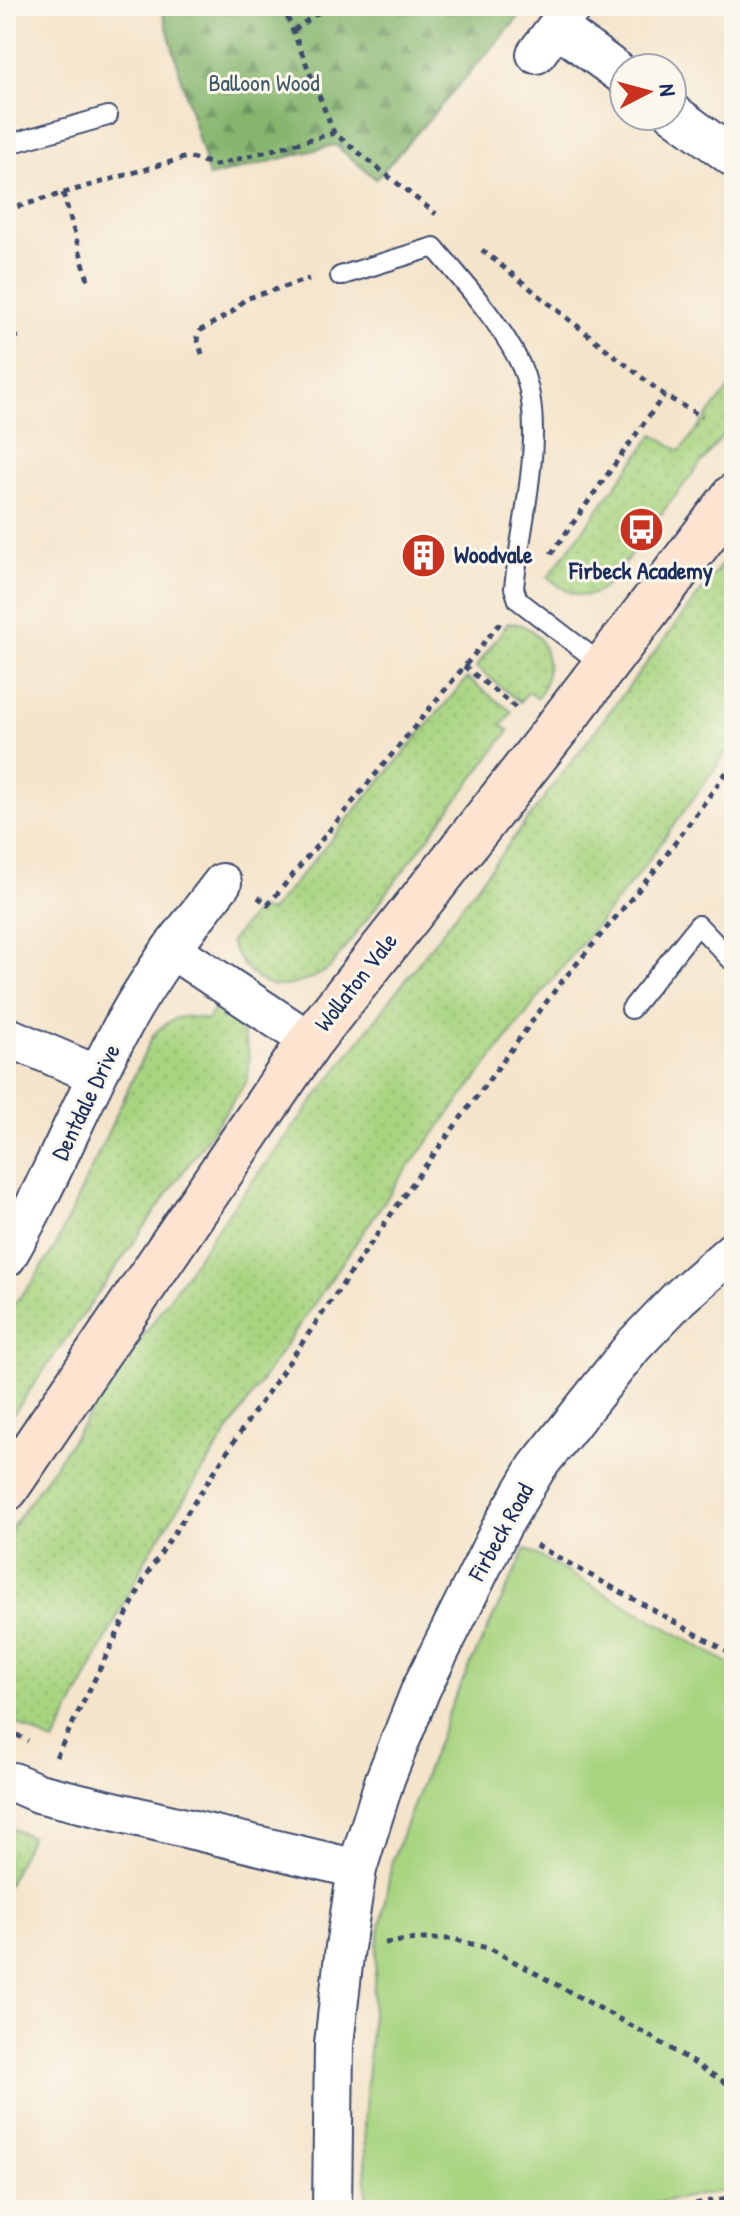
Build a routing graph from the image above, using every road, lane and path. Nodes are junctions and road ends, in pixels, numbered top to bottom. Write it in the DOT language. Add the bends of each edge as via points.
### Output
graph roads {
  1 [pos="283,6"];
  2 [pos="327,6"];
  3 [pos="555,29"];
  4 [pos="294,30"];
  5 [pos="608,65"];
  6 [pos="108,116"];
  7 [pos="688,124"];
  8 [pos="334,133"];
  9 [pos="6,145"];
  10 [pos="734,158"];
  11 [pos="216,165"];
  12 [pos="63,193"];
  13 [pos="6,210"];
  14 [pos="340,276"];
  15 [pos="88,280"];
  16 [pos="6,300"];
  17 [pos="17,339"];
  18 [pos="202,354"];
  19 [pos="664,395"];
  20 [pos="734,496"];
  21 [pos="518,600"];
  22 [pos="464,666"];
  23 [pos="604,666"];
  24 [pos="551,736"];
  25 [pos="734,762"];
  26 [pos="222,883"];
  27 [pos="171,949"];
  28 [pos="734,963"];
  29 [pos="631,1009"];
  30 [pos="6,1036"];
  31 [pos="310,1041"];
  32 [pos="97,1075"];
  33 [pos="734,1250"];
  34 [pos="6,1258"];
  35 [pos="6,1489"];
  36 [pos="502,1526"];
  37 [pos="734,1655"];
  38 [pos="26,1787"];
  39 [pos="357,1869"];
  40 [pos="345,1947"];
  41 [pos="734,2088"];
  42 [pos="734,2197"];
  43 [pos="332,2210"];
  44 [pos="660,2210"];
  1 -- 4 [label="path"];
  2 -- 4 [label="path"];
  3 -- 5 [label="street"];
  4 -- 8 [label="path"];
  6 -- 9 [label="lane"];
  7 -- 10 [label="street"];
  11 -- 12 [label="path" via="187,157"];
  12 -- 13 [label="path"];
  12 -- 15 [label="path"];
  14 -- 18 [label="path" via="325,274 245,299 201,330 197,337"];
  14 -- 21 [label="lane" via="434,247 512,349 525,377 532,440 514,588"];
  16 -- 17 [label="path"];
  19 -- 21 [label="path"];
  20 -- 23 [label="street, Wollaton Vale"];
  21 -- 22 [label="path"];
  21 -- 23 [label="lane"];
  22 -- 24 [label="path"];
  22 -- 26 [label="path" via="268,905 229,875"];
  23 -- 24 [label="street, Wollaton Vale"];
  24 -- 31 [label="street, Wollaton Vale"];
  25 -- 38 [label="path" via="412,1184 235,1440 146,1576"];
  26 -- 27 [label="street, Dentdale Drive"];
  27 -- 31 [label="street"];
  27 -- 32 [label="street, Dentdale Drive"];
  28 -- 29 [label="lane" via="698,925"];
  30 -- 32 [label="street"];
  31 -- 35 [label="street, Wollaton Vale"];
  32 -- 34 [label="street, Dentdale Drive" via="36,1207"];
  33 -- 36 [label="street, Firbeck Road" via="634,1345 537,1467"];
  36 -- 37 [label="path"];
  36 -- 39 [label="street, Firbeck Road" via="421,1689"];
  38 -- 39 [label="street"];
  39 -- 40 [label="street, Firbeck Road"];
  40 -- 41 [label="path" via="453,1939 491,1949"];
  40 -- 43 [label="street, Firbeck Road" via="334,2044"];
  42 -- 44 [label="path"];
}
